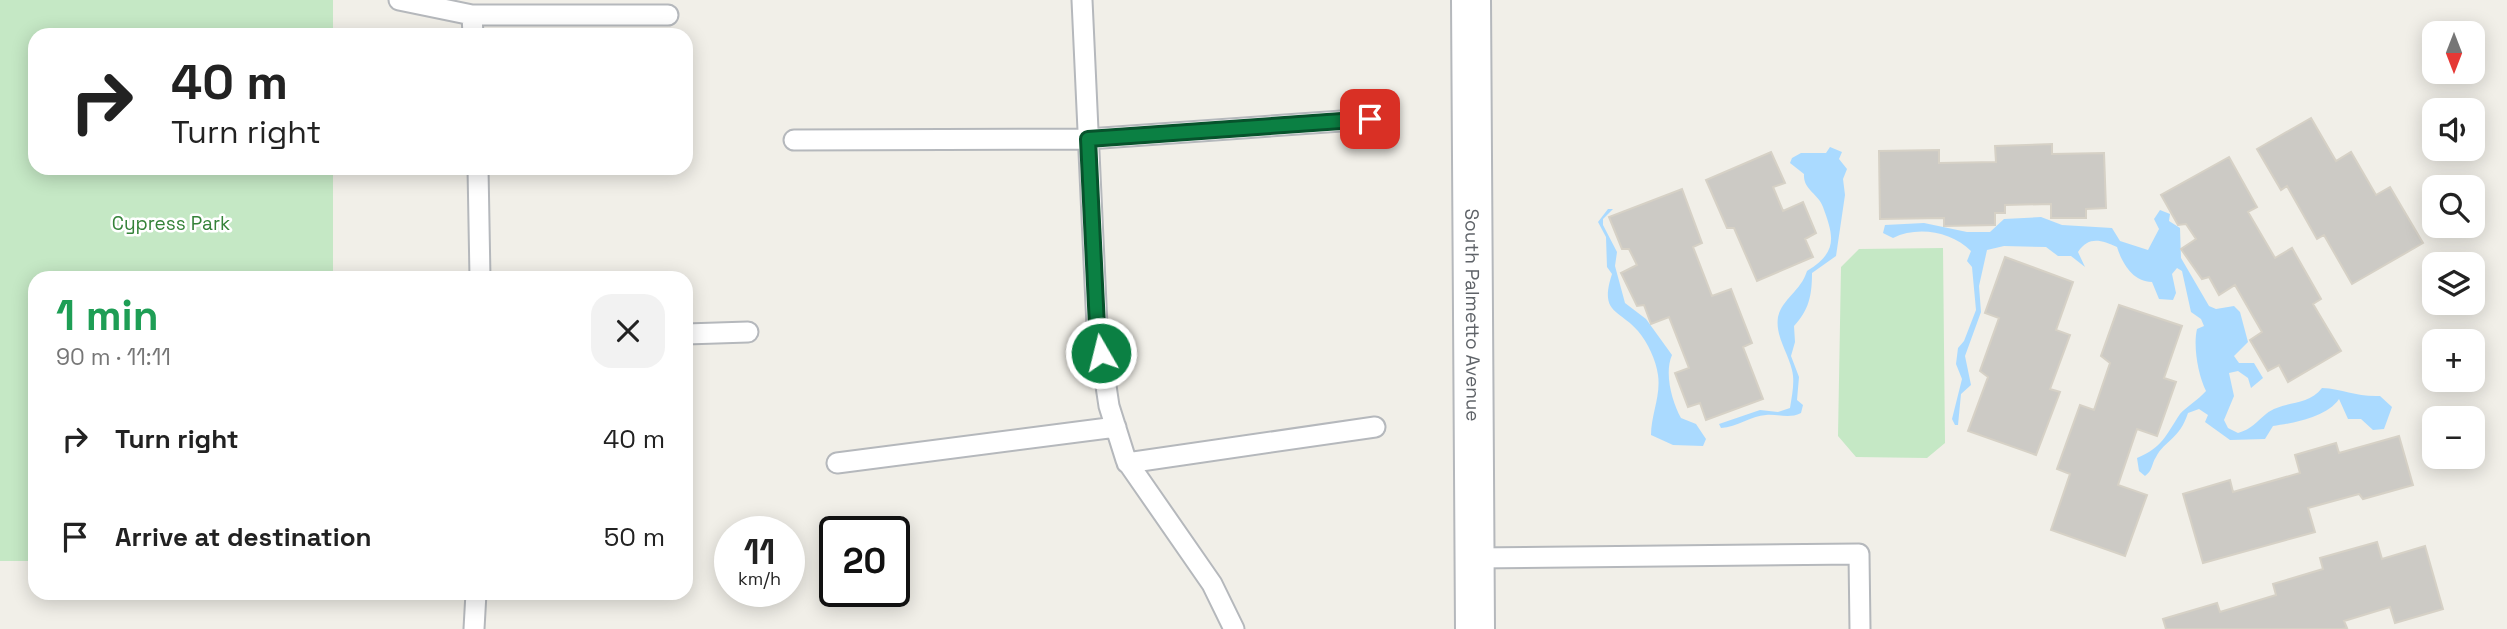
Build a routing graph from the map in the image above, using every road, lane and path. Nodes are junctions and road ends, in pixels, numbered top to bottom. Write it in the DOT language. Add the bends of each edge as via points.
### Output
graph roads {
  1 [pos="399,0"];
  2 [pos="1082,0"];
  3 [pos="1472,0"];
  4 [pos="668,15"];
  5 [pos="472,25"];
  6 [pos="1370,119"];
  7 [pos="1088,139"];
  8 [pos="794,140"];
  9 [pos="478,175"];
  10 [pos="480,271"];
  11 [pos="748,332"];
  12 [pos="693,334"];
  13 [pos="1116,427"];
  14 [pos="1375,427"];
  15 [pos="837,463"];
  16 [pos="1127,463"];
  17 [pos="1474,558"];
  18 [pos="476,600"];
  19 [pos="474,629"];
  20 [pos="1234,629"];
  21 [pos="1475,629"];
  22 [pos="1860,629"];
  1 -- 5 [label="lane"];
  2 -- 7 [label="lane"];
  3 -- 17 [label="street, South Palmetto Avenue"];
  4 -- 5 [label="lane"];
  6 -- 7 [label="lane"];
  7 -- 8 [label="lane"];
  7 -- 13 [label="lane" via="1097,326"];
  9 -- 10 [label="lane"];
  11 -- 12 [label="lane"];
  13 -- 15 [label="lane"];
  13 -- 16 [label="lane"];
  14 -- 16 [label="lane"];
  16 -- 20 [label="lane" via="1212,584"];
  17 -- 21 [label="street, South Palmetto Avenue"];
  17 -- 22 [label="lane" via="1859,554"];
  18 -- 19 [label="lane"];
}
